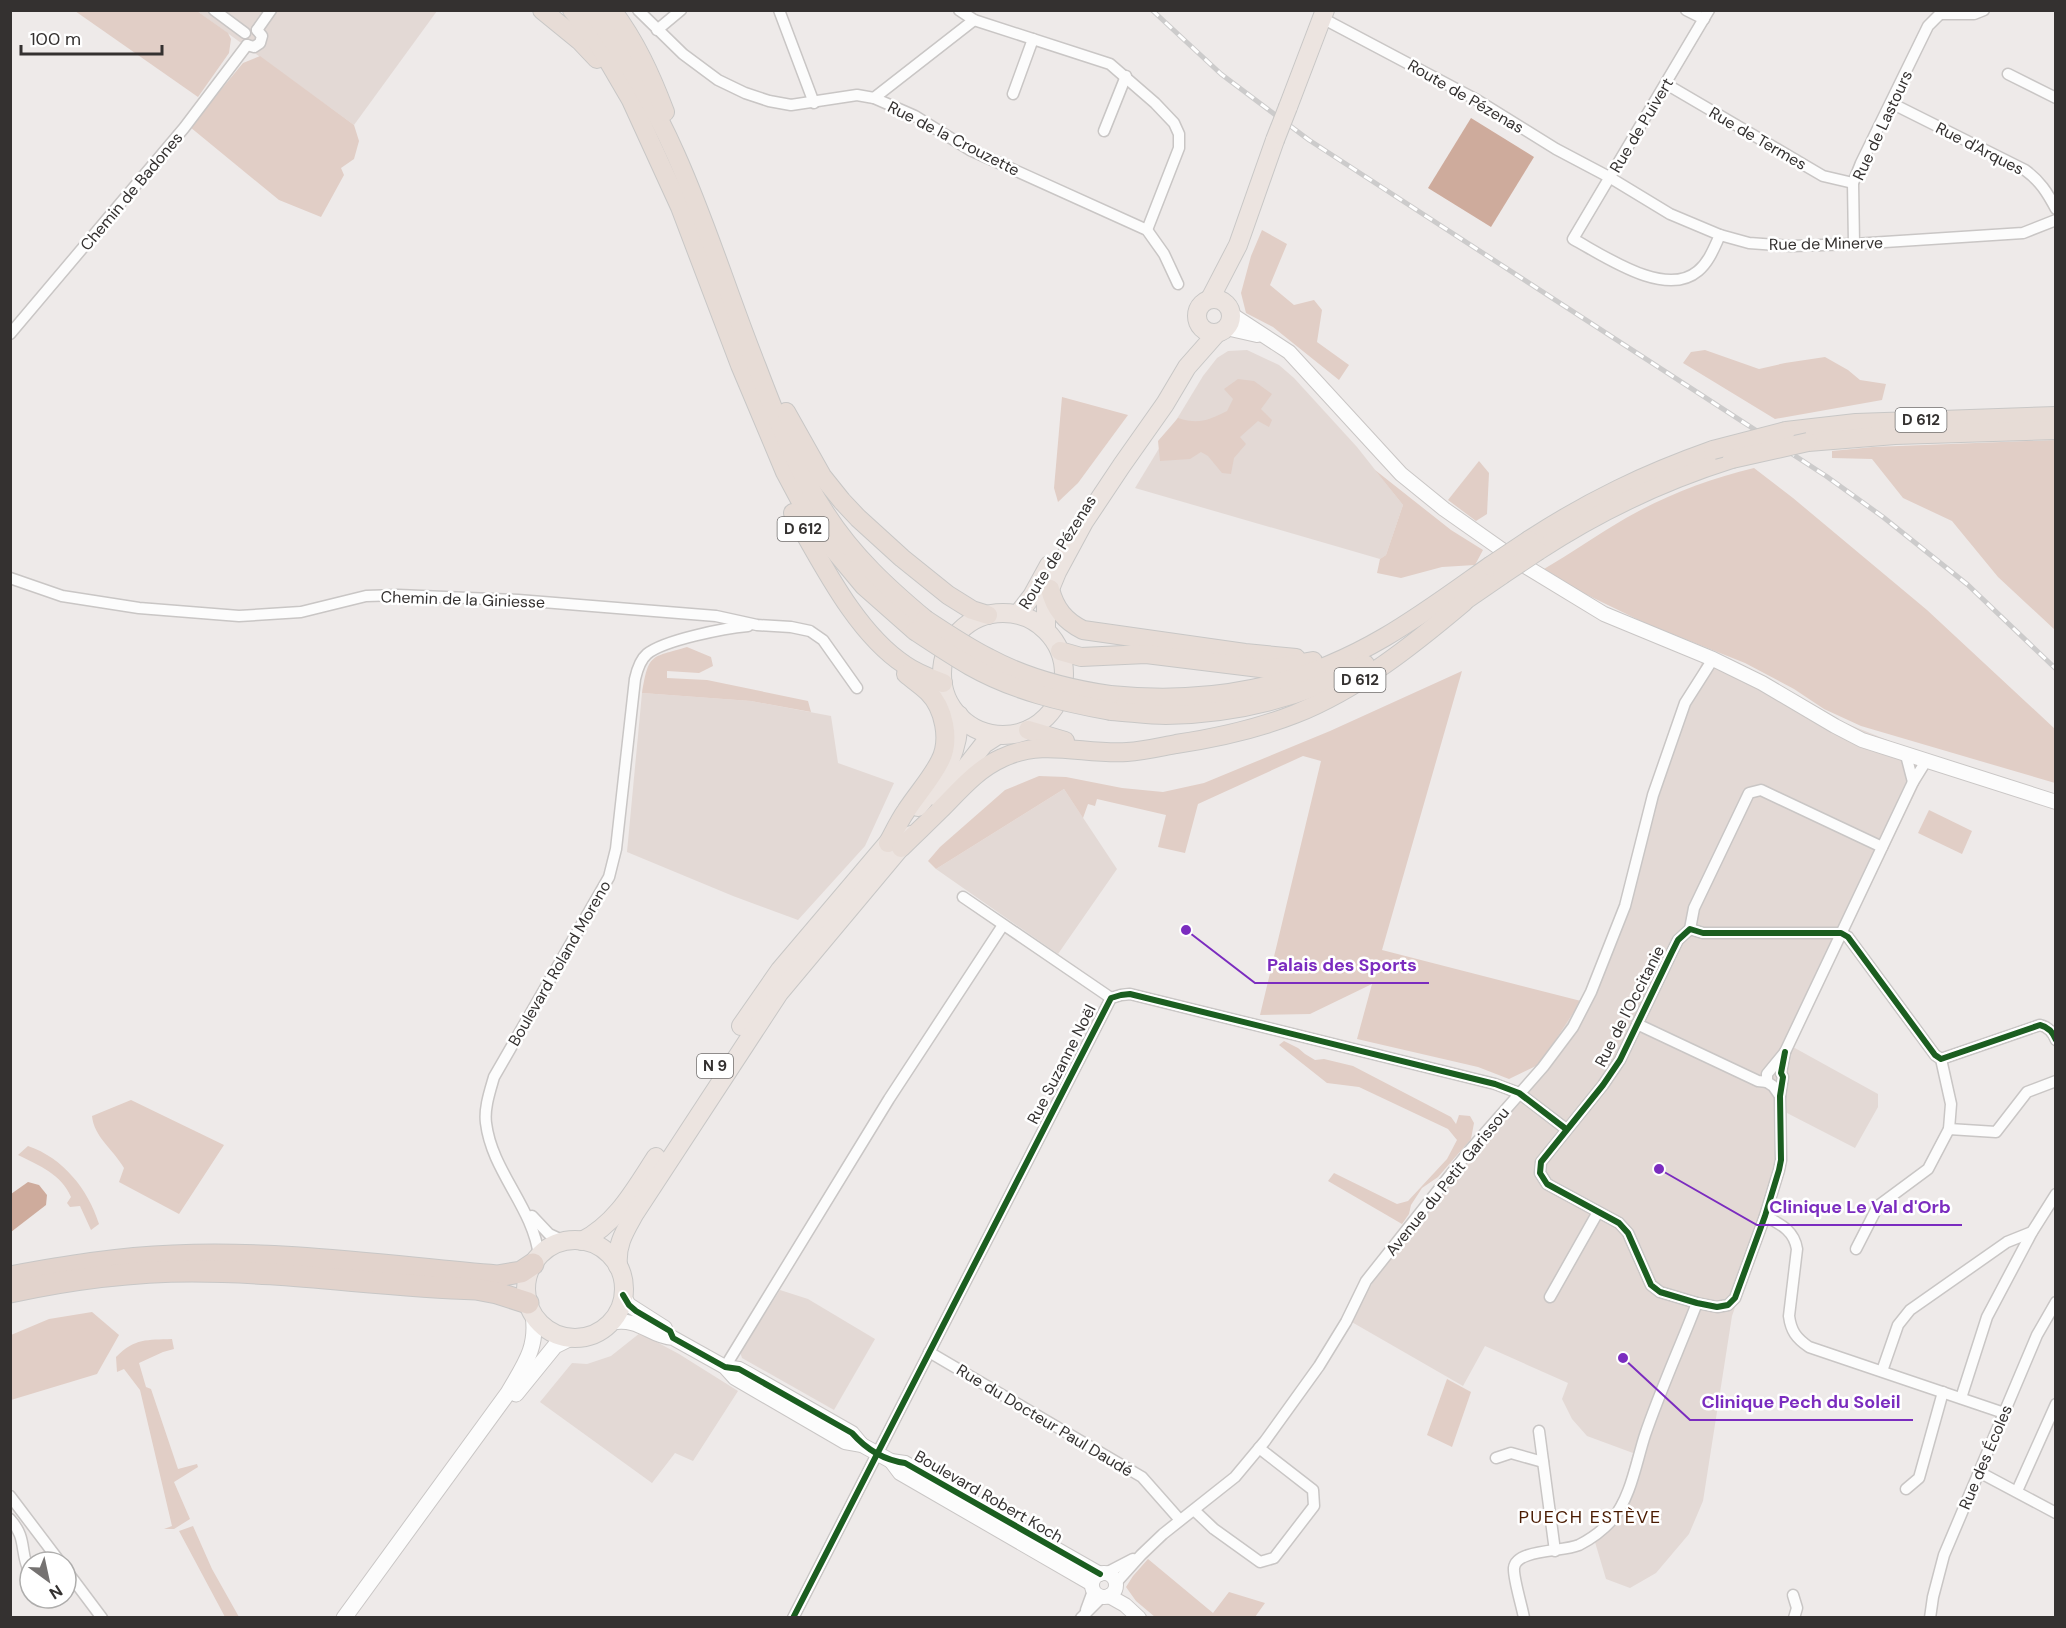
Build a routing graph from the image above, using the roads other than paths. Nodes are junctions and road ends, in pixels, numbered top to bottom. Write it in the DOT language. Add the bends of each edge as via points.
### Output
graph roads {
  1 [pos="214,10"];
  2 [pos="271,10"];
  3 [pos="542,10"];
  4 [pos="572,10"];
  5 [pos="591,10"];
  6 [pos="612,10"];
  7 [pos="638,10"];
  8 [pos="681,10"];
  9 [pos="779,10"];
  10 [pos="959,10"];
  11 [pos="1686,10"];
  12 [pos="1984,10"];
  13 [pos="1940,12"];
  14 [pos="1323,14"];
  15 [pos="1707,15"];
  16 [pos="975,20"];
  17 [pos="257,30"];
  18 [pos="657,30"];
  19 [pos="246,39"];
  20 [pos="1033,39"];
  21 [pos="2008,74"];
  22 [pos="1126,76"];
  23 [pos="1666,84"];
  24 [pos="1013,94"];
  25 [pos="874,98"];
  26 [pos="2055,98"];
  27 [pos="814,103"];
  28 [pos="1891,103"];
  29 [pos="639,119"];
  30 [pos="1104,131"];
  31 [pos="1609,177"];
  32 [pos="1853,183"];
  33 [pos="2055,209"];
  34 [pos="2055,220"];
  35 [pos="1147,230"];
  36 [pos="1720,236"];
  37 [pos="1854,244"];
  38 [pos="712,250"];
  39 [pos="1178,284"];
  40 [pos="736,315"];
  41 [pos="1222,316"];
  42 [pos="1199,326"];
  43 [pos="727,332"];
  44 [pos="10,334"];
  45 [pos="1187,367"];
  46 [pos="2055,416"];
  47 [pos="2055,430"];
  48 [pos="1122,465"];
  49 [pos="1533,546"];
  50 [pos="1496,570"];
  51 [pos="10,578"];
  52 [pos="1050,590"];
  53 [pos="1464,602"];
  54 [pos="1018,614"];
  55 [pos="988,615"];
  56 [pos="757,625"];
  57 [pos="862,625"];
  58 [pos="920,625"];
  59 [pos="1046,630"];
  60 [pos="1386,637"];
  61 [pos="1060,651"];
  62 [pos="1322,659"];
  63 [pos="1713,659"];
  64 [pos="943,683"];
  65 [pos="857,688"];
  66 [pos="1111,703"];
  67 [pos="959,716"];
  68 [pos="1028,730"];
  69 [pos="998,735"];
  70 [pos="1177,744"];
  71 [pos="1906,755"];
  72 [pos="1926,761"];
  73 [pos="1913,782"];
  74 [pos="2055,802"];
  75 [pos="894,845"];
  76 [pos="1882,847"];
  77 [pos="963,897"];
  78 [pos="1003,925"];
  79 [pos="1690,929"];
  80 [pos="1841,933"];
  81 [pos="1111,998"];
  82 [pos="1637,1024"];
  83 [pos="2055,1040"];
  84 [pos="1941,1059"];
  85 [pos="1774,1078"];
  86 [pos="2055,1081"];
  87 [pos="1518,1094"];
  88 [pos="1949,1129"];
  89 [pos="1566,1130"];
  90 [pos="2055,1194"];
  91 [pos="519,1199"];
  92 [pos="1599,1212"];
  93 [pos="1765,1216"];
  94 [pos="2032,1232"];
  95 [pos="573,1241"];
  96 [pos="1856,1249"];
  97 [pos="536,1260"];
  98 [pos="618,1266"];
  99 [pos="10,1277"];
  100 [pos="10,1292"];
  101 [pos="623,1295"];
  102 [pos="1550,1296"];
  103 [pos="2055,1302"];
  104 [pos="1698,1303"];
  105 [pos="531,1309"];
  106 [pos="610,1323"];
  107 [pos="571,1338"];
  108 [pos="674,1338"];
  109 [pos="929,1352"];
  110 [pos="725,1367"];
  111 [pos="1882,1371"];
  112 [pos="1943,1392"];
  113 [pos="1961,1398"];
  114 [pos="2055,1404"];
  115 [pos="2004,1413"];
  116 [pos="1539,1431"];
  117 [pos="1259,1448"];
  118 [pos="877,1453"];
  119 [pos="1496,1458"];
  120 [pos="1543,1462"];
  121 [pos="1979,1472"];
  122 [pos="1906,1489"];
  123 [pos="2017,1491"];
  124 [pos="10,1496"];
  125 [pos="1194,1510"];
  126 [pos="2055,1512"];
  127 [pos="10,1520"];
  128 [pos="1180,1520"];
  129 [pos="24,1550"];
  130 [pos="51,1550"];
  131 [pos="1555,1551"];
  132 [pos="1104,1586"];
  133 [pos="78,1592"];
  134 [pos="1793,1596"];
  135 [pos="1083,1615"];
  136 [pos="102,1617"];
  137 [pos="345,1617"];
  138 [pos="354,1617"];
  139 [pos="793,1617"];
  140 [pos="1139,1617"];
  141 [pos="1524,1617"];
  142 [pos="1794,1617"];
  143 [pos="1930,1617"];
  1 -- 19 [label="street"];
  2 -- 17 [label="street"];
  3 -- 29 [label="highway" via="597,58"];
  4 -- 29 [label="highway, D 612" via="620,79"];
  5 -- 38 [label="highway, D 612" via="651,105 676,154"];
  6 -- 38 [label="highway, D 612" via="646,64 701,205"];
  7 -- 18 [label="street, Rue de la Crouzette"];
  8 -- 18 [label="street"];
  9 -- 27 [label="street"];
  10 -- 16 [label="street"];
  11 -- 15 [label="street"];
  12 -- 13 [label="street" via="1974,14"];
  13 -- 28 [label="street, Rue de Lastours" via="1928,26"];
  14 -- 31 [label="street, Route de Pézenas"];
  14 -- 41 [label="main road, Route de Pézenas, bridge" via="1238,245"];
  15 -- 23 [label="street, Rue de Puivert"];
  16 -- 20 [label="street"];
  16 -- 25 [label="street"];
  17 -- 19 [label="street" via="251,29"];
  17 -- 19 [label="street" via="260,43 254,47"];
  18 -- 27 [label="street, Rue de la Crouzette" via="718,80 768,101"];
  19 -- 44 [label="street, Chemin de Badones" via="184,128"];
  20 -- 22 [label="street" via="1110,64"];
  20 -- 24 [label="street"];
  21 -- 26 [label="street"];
  22 -- 30 [label="street"];
  22 -- 35 [label="street" via="1174,123 1179,134 1179,148"];
  23 -- 31 [label="street, Rue de Puivert"];
  23 -- 32 [label="street, Rue de Termes" via="1823,176"];
  25 -- 27 [label="street, Rue de la Crouzette" via="857,95"];
  25 -- 35 [label="street, Rue de la Crouzette" via="915,116 970,150"];
  28 -- 32 [label="street, Rue de Lastours"];
  28 -- 33 [label="street, Rue d'Arques" via="2025,170 2039,180"];
  29 -- 43 [label="highway, D 612" via="680,207"];
  31 -- 36 [label="street, Rue de Minerve" via="1670,214"];
  31 -- 36 [label="street, Rue de Puivert" via="1573,239 1626,268 1650,277 1688,277 1707,262"];
  32 -- 37 [label="street, Rue de Lastours"];
  34 -- 37 [label="street, Rue de Minerve" via="2023,233"];
  35 -- 39 [label="street"];
  36 -- 37 [label="street, Rue de Minerve" via="1792,246"];
  38 -- 40 [label="highway, D 612"];
  40 -- 55 [label="highway, D 612" via="757,347 800,439 830,488 932,584 960,604"];
  40 -- 58 [label="highway, D 612" via="789,447 826,515"];
  41 -- 42 [label="main road" via="1208,332"];
  41 -- 42 [label="main road, Route de Pézenas" via="1201,304"];
  41 -- 45 [label="main road, Route de Pézenas"];
  41 -- 63 [label="street" via="1289,352 1383,456 1444,509 1533,572 1604,614"];
  42 -- 45 [label="main road, Route de Pézenas"];
  43 -- 57 [label="highway, D 612" via="729,359 766,460 812,546"];
  43 -- 58 [label="highway, D 612" via="785,472 809,517 864,586"];
  45 -- 48 [label="main road, Route de Pézenas"];
  46 -- 49 [label="highway, D 612, bridge" via="1856,423 1786,431 1713,450 1620,487 1569,514"];
  47 -- 49 [label="highway, D 612, bridge" via="1808,442 1685,474"];
  48 -- 52 [label="main road, Route de Pézenas" via="1084,522"];
  48 -- 54 [label="main road, Route de Pézenas" via="1075,520"];
  49 -- 50 [label="highway, D 612, bridge"];
  50 -- 53 [label="highway, D 612"];
  50 -- 60 [label="highway, D 612"];
  51 -- 56 [label="street, Chemin de la Giniesse" via="62,596 139,608 239,616 301,612 366,596 398,595 716,616"];
  52 -- 59 [label="main road, Route de Pézenas"];
  52 -- 62 [label="highway, D 612" via="1063,618 1083,630 1261,655"];
  53 -- 66 [label="highway, D 612" via="1349,673 1271,702 1227,711 1164,715"];
  53 -- 70 [label="highway, D 612" via="1387,663 1320,702 1260,725"];
  54 -- 55 [label="main road"];
  54 -- 59 [label="main road"];
  55 -- 64 [label="main road" via="967,625 951,643 944,661"];
  56 -- 65 [label="street, Chemin de la Giniesse" via="810,631 823,640"];
  56 -- 91 [label="street, Boulevard Roland Moreno" via="724,628 659,647 638,666 616,849 609,877 502,1060 489,1096 486,1121 491,1149"];
  57 -- 64 [label="highway, D 612" via="906,666"];
  57 -- 75 [label="highway, D 612" via="873,646 929,692 945,731 942,758 906,811"];
  58 -- 66 [label="highway, D 612, bridge" via="972,667 1012,685 1062,702"];
  59 -- 61 [label="main road"];
  60 -- 62 [label="highway, D 612"];
  60 -- 66 [label="highway, D 612" via="1330,666 1269,686 1183,699"];
  61 -- 62 [label="highway, D 612" via="1081,657 1146,654 1268,669"];
  61 -- 68 [label="main road" via="1064,672 1061,694 1049,714"];
  63 -- 71 [label="street" via="1862,740"];
  63 -- 87 [label="street, Avenue du Petit Garissou" via="1685,703 1653,795 1625,906 1591,992 1573,1027"];
  64 -- 67 [label="main road"];
  67 -- 69 [label="main road" via="974,728"];
  67 -- 75 [label="main road, N 9" via="957,744 949,765"];
  68 -- 69 [label="main road"];
  68 -- 70 [label="highway" via="1093,745"];
  69 -- 75 [label="main road, N 9" via="984,744"];
  70 -- 75 [label="highway, D 612" via="1126,752 1047,747 1017,752 986,767"];
  71 -- 72 [label="street"];
  71 -- 73 [label="street"];
  72 -- 73 [label="street"];
  72 -- 74 [label="street"];
  73 -- 76 [label="street"];
  75 -- 95 [label="main road, N 9" via="800,945 759,998 621,1209 602,1229"];
  75 -- 98 [label="main road, N 9" via="762,1017 635,1213 621,1238"];
  76 -- 79 [label="street" via="1761,790 1749,793 1694,908"];
  76 -- 80 [label="street"];
  77 -- 78 [label="street"];
  78 -- 81 [label="street"];
  78 -- 110 [label="street" via="894,1092"];
  79 -- 80 [label="street" via="1703,933"];
  79 -- 82 [label="street, Rue de l'Occitanie" via="1678,940"];
  80 -- 84 [label="street"];
  80 -- 85 [label="street"];
  81 -- 87 [label="street, Rue Suzanne Noël" via="1130,994 1469,1076"];
  81 -- 109 [label="street, Rue Suzanne Noël"];
  82 -- 85 [label="street" via="1748,1076"];
  82 -- 89 [label="street, Rue de l'Occitanie" via="1620,1060"];
  83 -- 84 [label="street" via="2046,1026 2040,1025"];
  84 -- 88 [label="street" via="1951,1104"];
  85 -- 93 [label="street, Rue de l'Occitanie" via="1780,1096 1781,1160"];
  86 -- 88 [label="street" via="2027,1092 1996,1132"];
  87 -- 89 [label="street"];
  87 -- 117 [label="street, Avenue du Petit Garissou" via="1366,1281 1319,1366"];
  88 -- 96 [label="street" via="1928,1169 1878,1206"];
  89 -- 92 [label="street, Rue de l'Occitanie" via="1541,1162 1540,1173 1547,1184"];
  90 -- 94 [label="street"];
  91 -- 95 [label="street, Boulevard Roland Moreno" via="541,1227"];
  91 -- 97 [label="street, Boulevard Roland Moreno" via="534,1229"];
  92 -- 102 [label="street"];
  92 -- 104 [label="street, Rue de l'Occitanie" via="1628,1233 1651,1285 1660,1292"];
  93 -- 104 [label="street, Rue de l'Occitanie" via="1735,1298 1718,1307"];
  93 -- 111 [label="street" via="1787,1228 1796,1241 1789,1316 1797,1338 1809,1347"];
  94 -- 111 [label="street" via="2007,1242 1910,1310 1898,1325"];
  94 -- 113 [label="street" via="1988,1317"];
  95 -- 97 [label="main road" via="549,1248"];
  95 -- 98 [label="main road" via="601,1248"];
  97 -- 99 [label="highway" via="520,1272 497,1276 280,1257 175,1256 81,1264"];
  97 -- 105 [label="main road" via="526,1283"];
  98 -- 101 [label="main road"];
  100 -- 105 [label="highway" via="140,1273 238,1272 476,1288"];
  101 -- 106 [label="main road"];
  101 -- 108 [label="street, Boulevard Robert Koch" via="629,1305 670,1331"];
  103 -- 115 [label="street, Rue des Écoles"];
  104 -- 131 [label="street" via="1645,1434 1621,1506 1594,1536"];
  105 -- 107 [label="main road" via="547,1329"];
  105 -- 137 [label="main road" via="535,1331 530,1353 508,1393"];
  106 -- 107 [label="main road" via="594,1334"];
  106 -- 108 [label="street, Boulevard Robert Koch" via="638,1324"];
  107 -- 138 [label="main road" via="555,1346 533,1372"];
  108 -- 110 [label="street, Boulevard Robert Koch"];
  109 -- 118 [label="street, Rue Suzanne Noël"];
  109 -- 128 [label="street, Rue du Docteur Paul Daudé" via="1142,1477"];
  110 -- 118 [label="street, Boulevard Robert Koch" via="739,1369 852,1433 862,1445"];
  111 -- 112 [label="street"];
  112 -- 113 [label="street"];
  112 -- 122 [label="street" via="1919,1478"];
  113 -- 115 [label="street"];
  114 -- 123 [label="street"];
  115 -- 121 [label="street, Rue des Écoles"];
  116 -- 120 [label="street"];
  117 -- 125 [label="street, Avenue du Petit Garissou" via="1235,1477"];
  117 -- 125 [label="street" via="1313,1490 1315,1497 1314,1506 1274,1558 1260,1562"];
  118 -- 132 [label="street, Boulevard Robert Koch" via="905,1463"];
  118 -- 139 [label="street, Rue Suzanne Noël"];
  119 -- 120 [label="street" via="1512,1453"];
  120 -- 131 [label="street"];
  121 -- 123 [label="street"];
  121 -- 143 [label="street, Rue des Écoles" via="1944,1555"];
  123 -- 126 [label="street"];
  124 -- 130 [label="street"];
  125 -- 128 [label="street, Avenue du Petit Garissou"];
  127 -- 129 [label="street" via="23,1537"];
  128 -- 132 [label="street, Avenue du Petit Garissou"];
  131 -- 141 [label="street" via="1524,1555 1517,1560 1514,1569"];
  132 -- 135 [label="street, Avenue du Petit Garissou"];
  132 -- 140 [label="street, Boulevard Robert Koch"];
  133 -- 136 [label="street"];
  134 -- 142 [label="street" via="1797,1608"];
}
